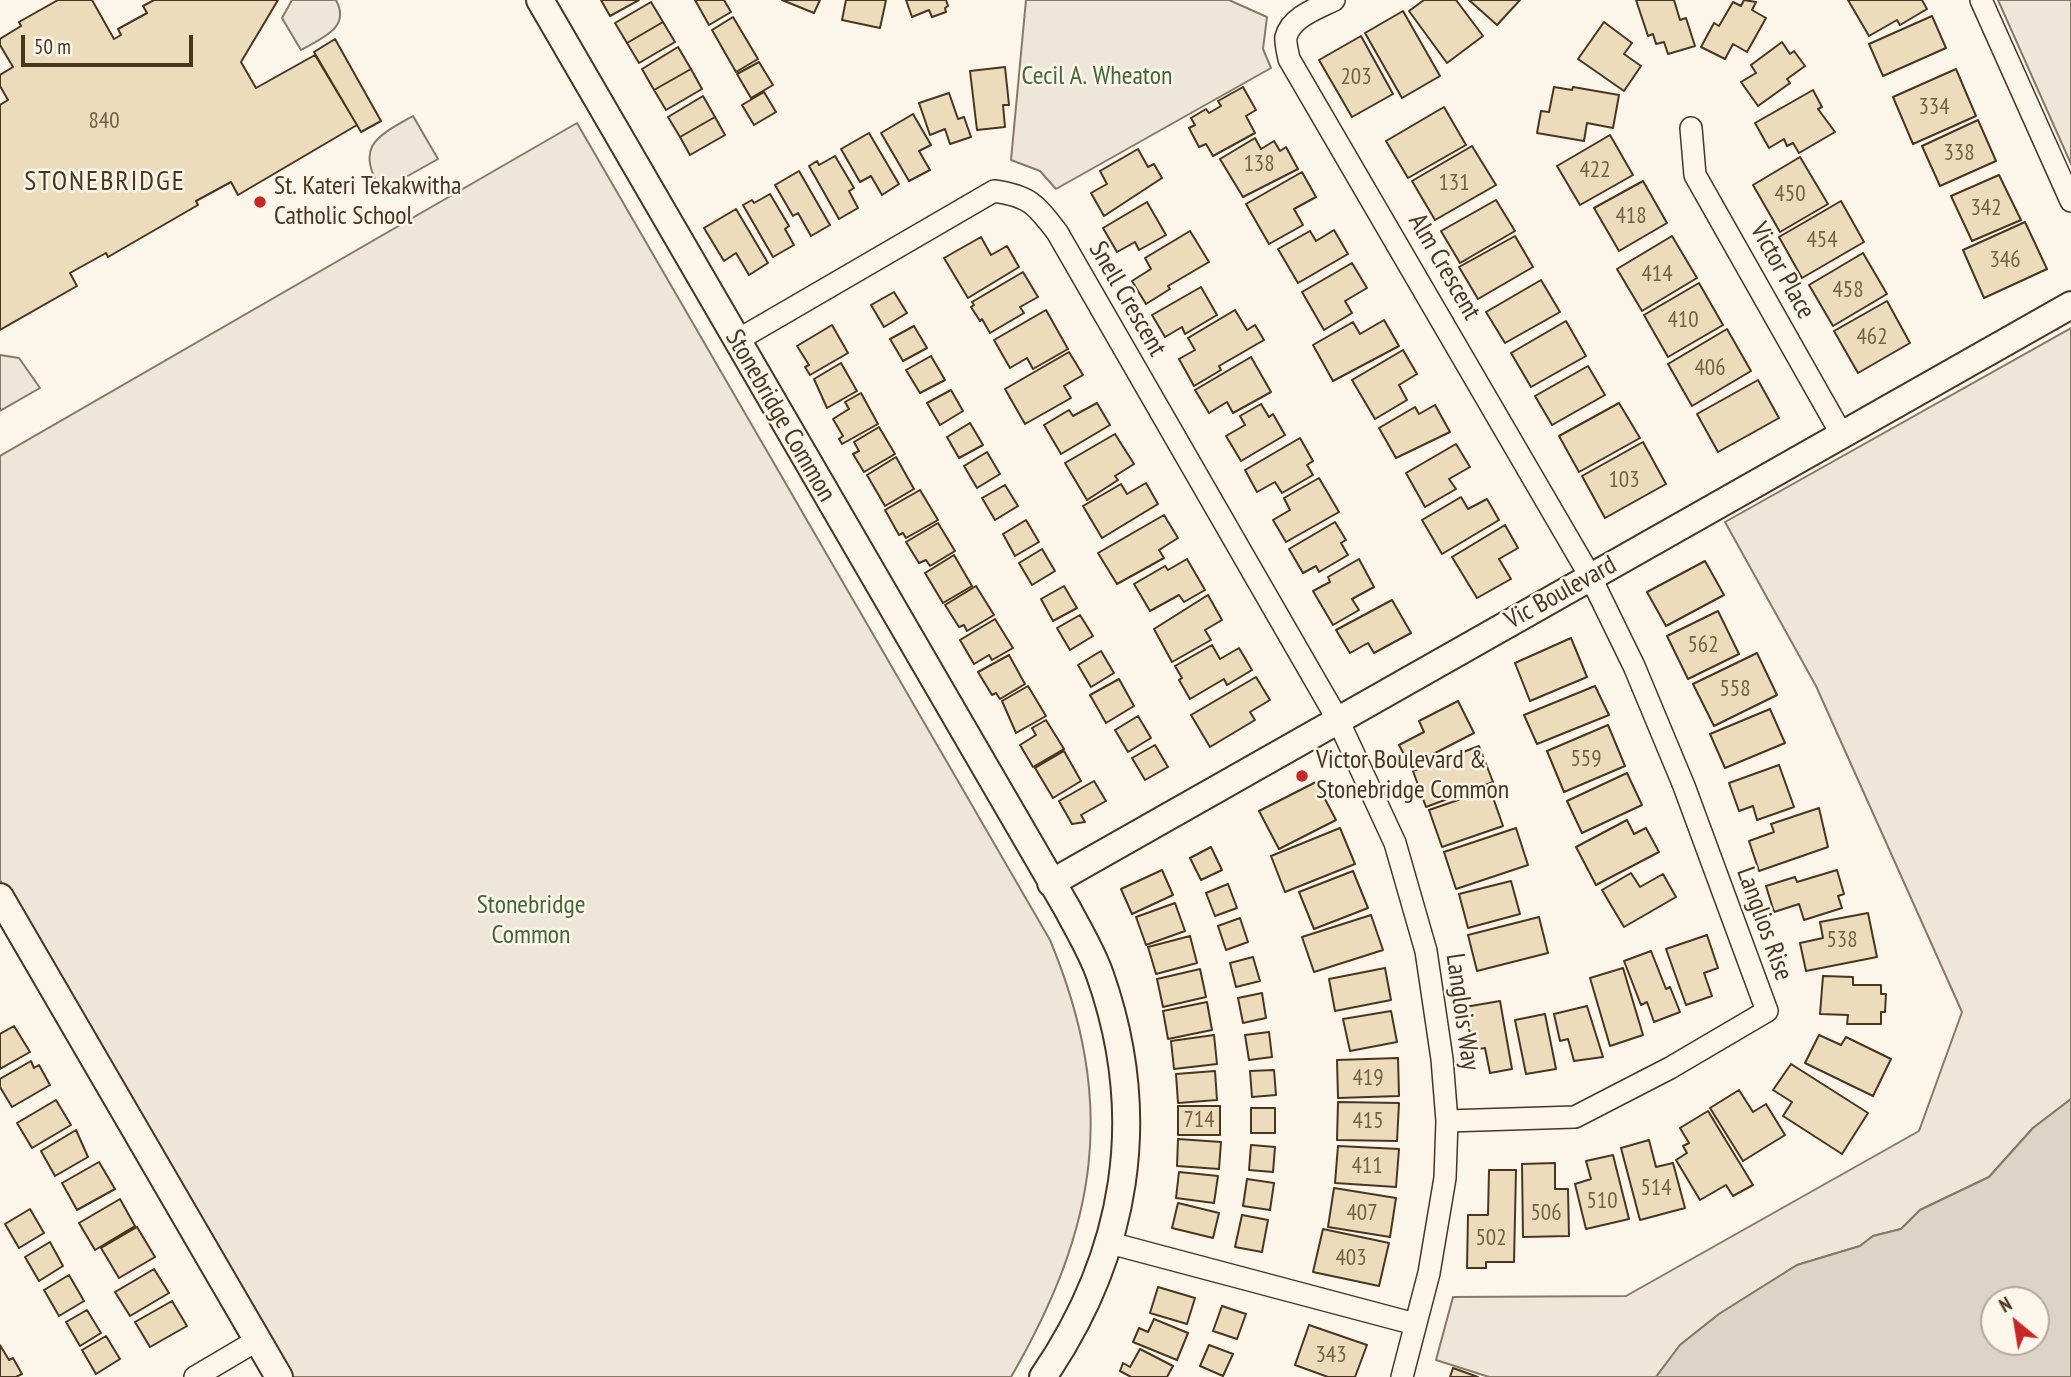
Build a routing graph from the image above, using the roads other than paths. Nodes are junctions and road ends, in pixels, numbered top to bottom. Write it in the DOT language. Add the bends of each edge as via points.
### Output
graph roads {
  1 [pos="540,0"];
  2 [pos="1334,0"];
  3 [pos="1981,0"];
  4 [pos="1691,128"];
  5 [pos="2071,201"];
  6 [pos="2071,305"];
  7 [pos="736,341"];
  8 [pos="1842,435"];
  9 [pos="1590,576"];
  10 [pos="1338,720"];
  11 [pos="1051,883"];
  12 [pos="0,897"];
  13 [pos="1447,1121"];
  14 [pos="1110,1243"];
  15 [pos="1415,1324"];
  16 [pos="256,1341"];
  17 [pos="195,1377"];
  18 [pos="279,1377"];
  19 [pos="1043,1377"];
  20 [pos="1402,1377"];
  1 -- 7 [label="street, Stonebridge Common"];
  2 -- 9 [label="street, Alm Crescent" via="1303,15 1290,30 1286,38 1290,59"];
  3 -- 5 [label="street"];
  4 -- 8 [label="street, Victor Place" via="1695,175"];
  6 -- 8 [label="street, Vic Boulevard"];
  7 -- 10 [label="street, Snell Crescent" via="994,191 1034,203 1057,232"];
  7 -- 11 [label="street, Stonebridge Common"];
  8 -- 9 [label="street, Vic Boulevard"];
  9 -- 10 [label="street, Vic Boulevard"];
  9 -- 13 [label="street, Langlios Rise" via="1684,786 1767,1011 1575,1117"];
  10 -- 11 [label="street, Vic Boulevard"];
  10 -- 13 [label="street, Langlois Way" via="1395,843 1426,951"];
  11 -- 14 [label="street, Stonebridge Common" via="1100,973 1119,1041 1129,1115"];
  12 -- 16 [label="street"];
  13 -- 15 [label="street, Langlois Way" via="1445,1178"];
  14 -- 15 [label="street"];
  14 -- 19 [label="street, Stonebridge Common" via="1065,1344"];
  15 -- 20 [label="street, Langlois Way"];
  16 -- 17 [label="street"];
  16 -- 18 [label="street"];
}
